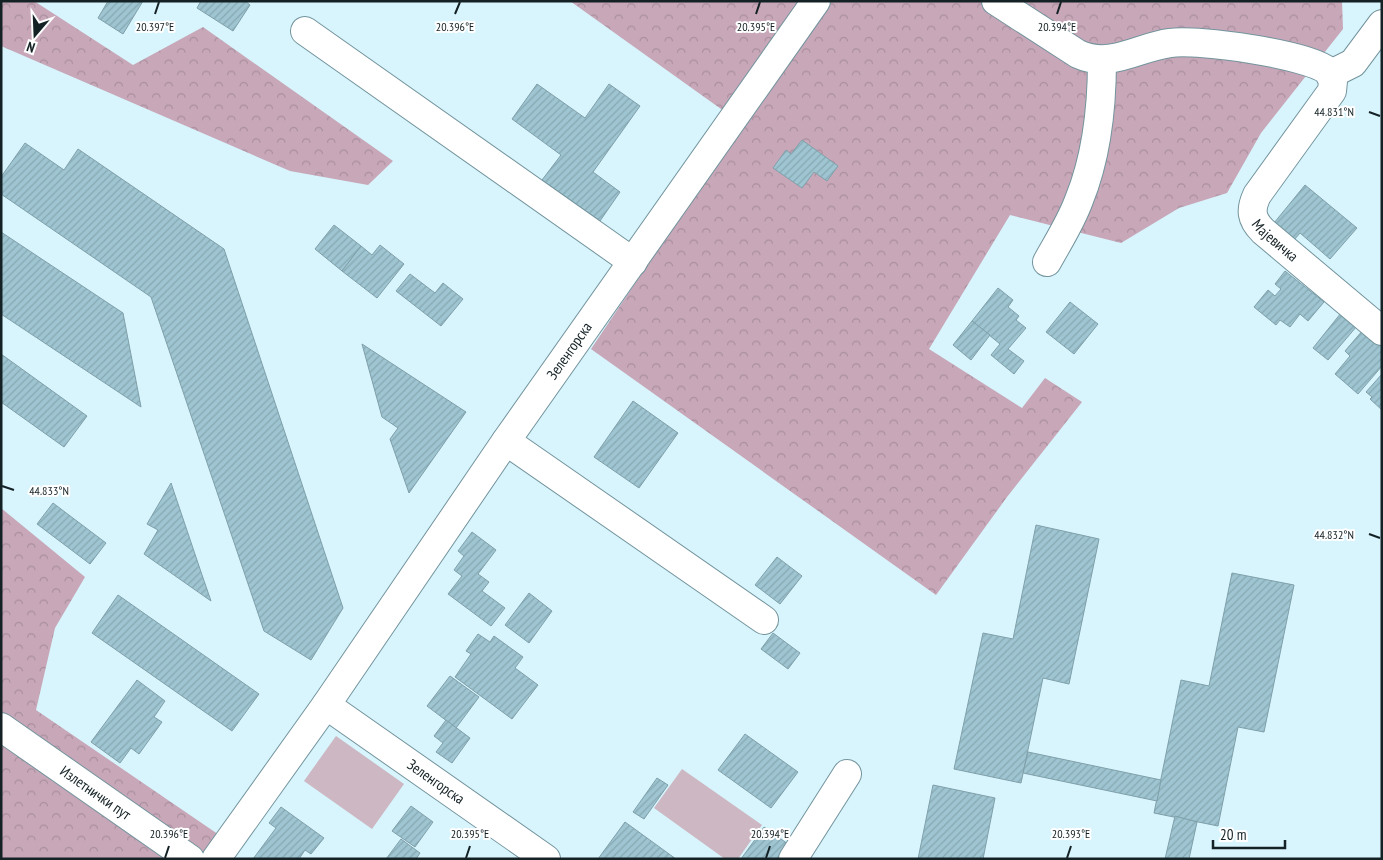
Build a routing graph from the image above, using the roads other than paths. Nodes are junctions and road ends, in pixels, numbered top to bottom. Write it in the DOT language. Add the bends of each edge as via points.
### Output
graph roads {
  1 [pos="816,1"];
  2 [pos="996,1"];
  3 [pos="1382,24"];
  4 [pos="305,31"];
  5 [pos="1102,60"];
  6 [pos="1331,74"];
  7 [pos="633,262"];
  8 [pos="1047,262"];
  9 [pos="1382,331"];
  10 [pos="506,441"];
  11 [pos="764,620"];
  12 [pos="326,705"];
  13 [pos="1,727"];
  14 [pos="847,774"];
  15 [pos="190,859"];
  16 [pos="216,859"];
  17 [pos="546,859"];
  18 [pos="793,859"];
  1 -- 7 [label="street, Зеленгорска"];
  2 -- 5 [label="street" via="1078,54"];
  3 -- 6 [label="street" via="1353,62"];
  4 -- 7 [label="street"];
  5 -- 6 [label="street" via="1168,43 1217,44 1315,64"];
  5 -- 8 [label="street" via="1099,114 1089,170 1074,212"];
  6 -- 9 [label="street, Мајевичка" via="1332,91 1257,195 1252,215 1263,231"];
  7 -- 10 [label="street, Зеленгорска"];
  10 -- 11 [label="street"];
  10 -- 12 [label="street, Зеленгорска"];
  12 -- 16 [label="street, Зеленгорска"];
  12 -- 17 [label="street, Зеленгорска"];
  13 -- 15 [label="street, Излетнички пут"];
  14 -- 18 [label="street"];
}
